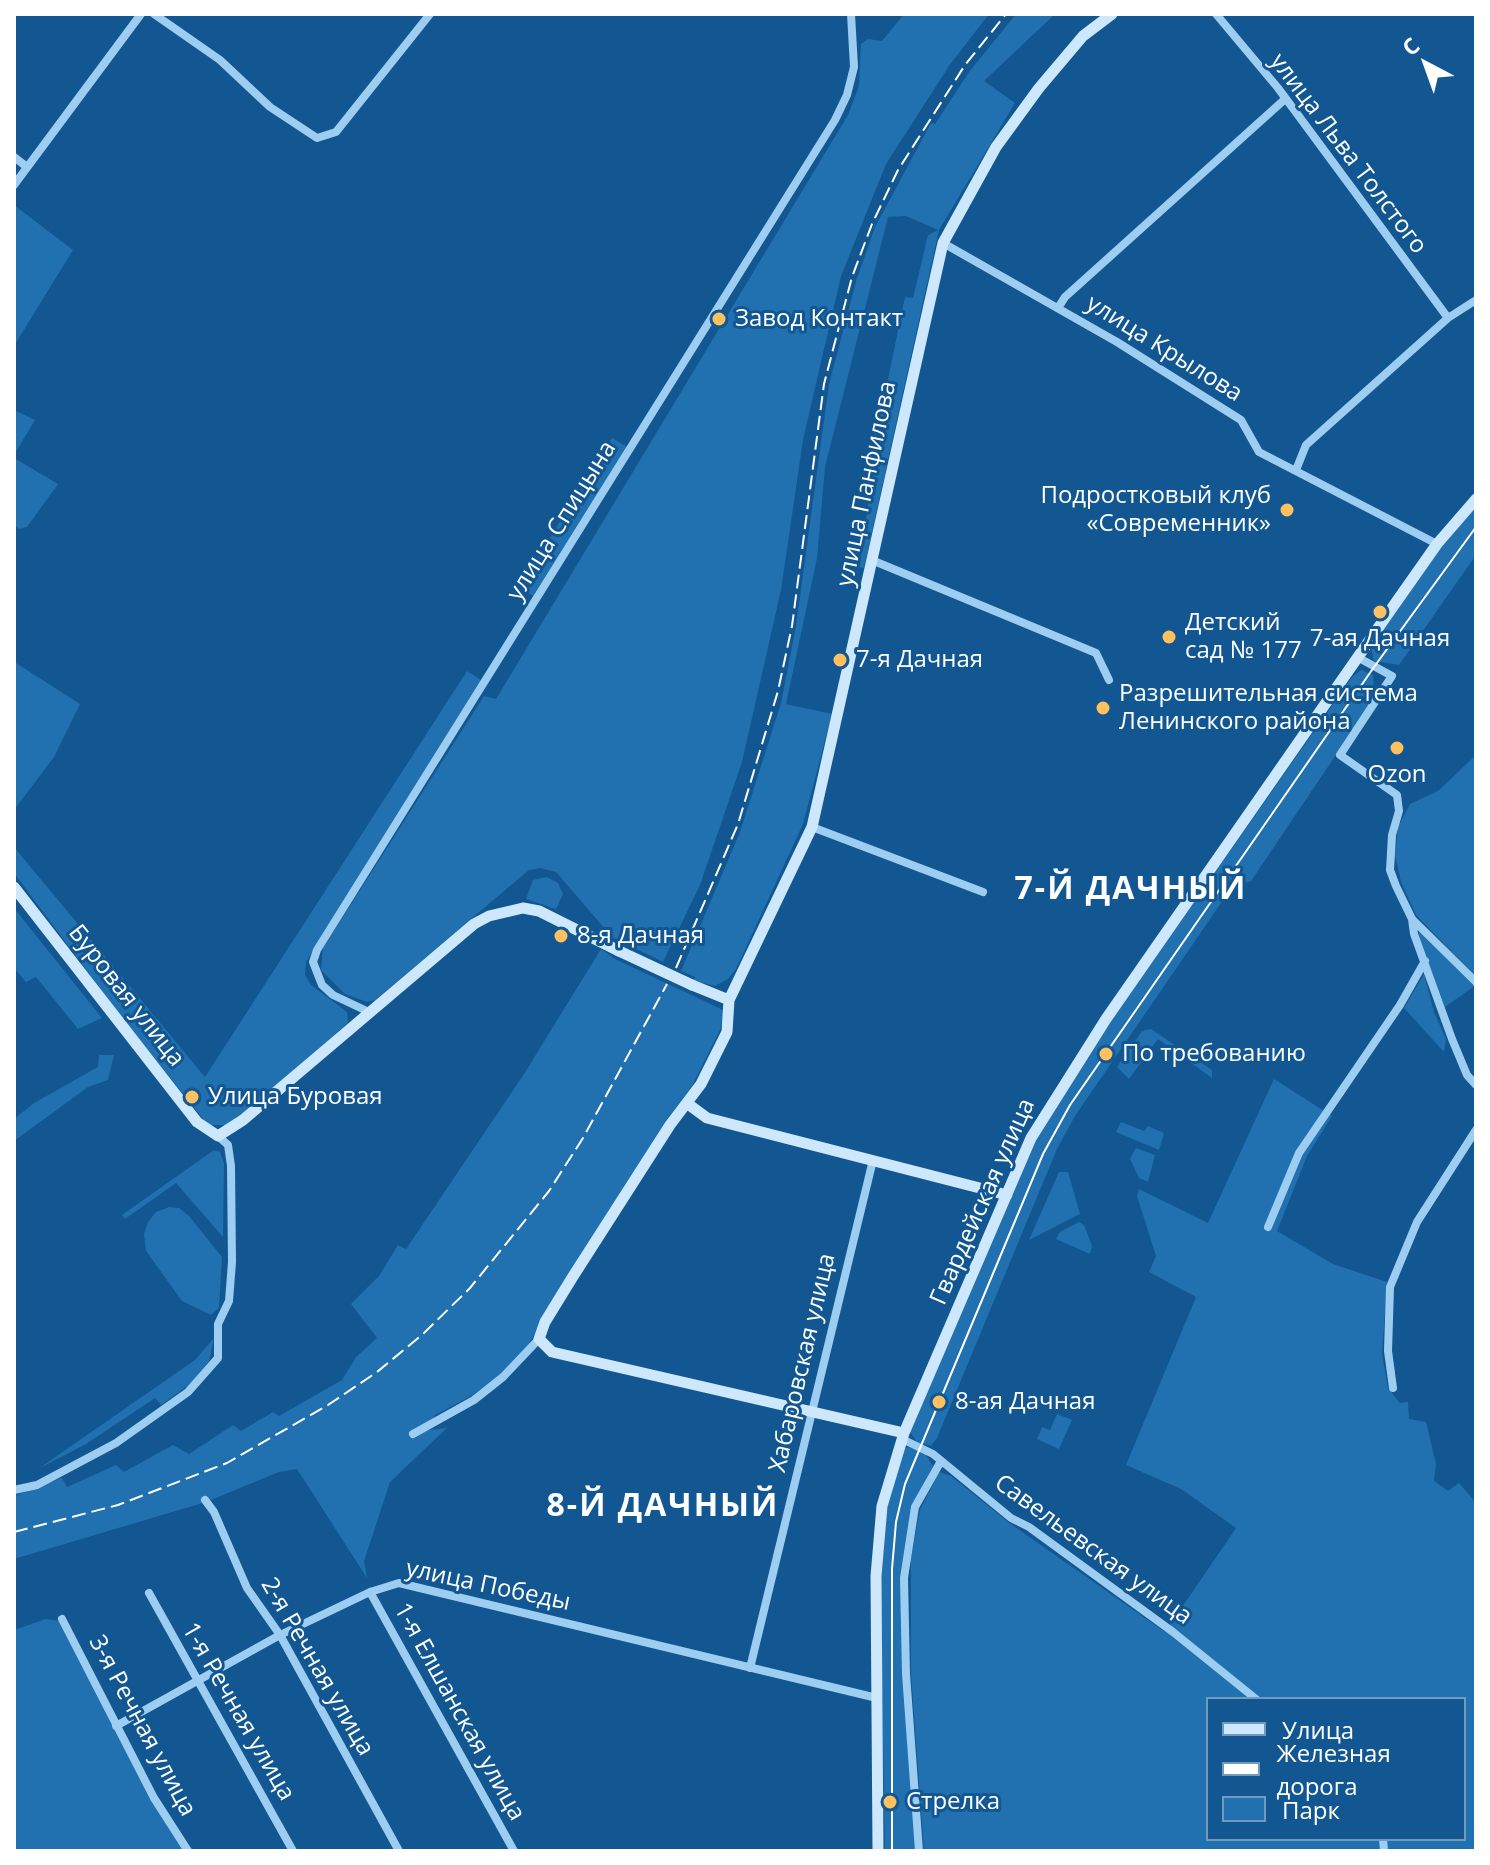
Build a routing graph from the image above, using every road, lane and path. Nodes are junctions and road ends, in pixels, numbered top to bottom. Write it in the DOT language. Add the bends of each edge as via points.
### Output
graph roads {
  1 [pos="141,14"];
  2 [pos="154,14"];
  3 [pos="430,14"];
  4 [pos="1112,14"];
  5 [pos="1216,14"];
  6 [pos="851,18"];
  7 [pos="1284,100"];
  8 [pos="14,157"];
  9 [pos="27,167"];
  10 [pos="14,185"];
  11 [pos="943,243"];
  12 [pos="1476,300"];
  13 [pos="1058,308"];
  14 [pos="1448,318"];
  15 [pos="1296,470"];
  16 [pos="1476,499"];
  17 [pos="1437,544"];
  18 [pos="874,561"];
  19 [pos="1359,658"];
  20 [pos="1109,680"];
  21 [pos="812,827"];
  22 [pos="14,887"];
  23 [pos="983,892"];
  24 [pos="1412,919"];
  25 [pos="1425,961"];
  26 [pos="1476,982"];
  27 [pos="729,1000"];
  28 [pos="369,1012"];
  29 [pos="1476,1085"];
  30 [pos="688,1104"];
  31 [pos="1476,1130"];
  32 [pos="218,1136"];
  33 [pos="873,1160"];
  34 [pos="1007,1195"];
  35 [pos="1268,1227"];
  36 [pos="539,1339"];
  37 [pos="1393,1388"];
  38 [pos="812,1411"];
  39 [pos="413,1434"];
  40 [pos="903,1436"];
  41 [pos="941,1461"];
  42 [pos="14,1490"];
  43 [pos="205,1500"];
  44 [pos="370,1592"];
  45 [pos="149,1593"];
  46 [pos="62,1619"];
  47 [pos="280,1635"];
  48 [pos="750,1668"];
  49 [pos="198,1680"];
  50 [pos="1254,1697"];
  51 [pos="877,1698"];
  52 [pos="116,1726"];
  53 [pos="188,1851"];
  54 [pos="293,1851"];
  55 [pos="399,1851"];
  56 [pos="514,1851"];
  57 [pos="878,1851"];
  58 [pos="919,1851"];
  1 -- 9 [label="street"];
  2 -- 3 [label="street" via="317,138 336,132"];
  4 -- 11 [label="main road, улица Панфилова" via="1067,53 1031,98 996,147"];
  5 -- 7 [label="street, улица Льва Толстого"];
  6 -- 28 [label="street, улица Спицына" via="856,33 854,67 835,120 317,950 313,962 322,985"];
  7 -- 13 [label="street"];
  7 -- 14 [label="street, улица Льва Толстого"];
  8 -- 9 [label="street"];
  9 -- 10 [label="street"];
  11 -- 13 [label="street, улица Крылова"];
  11 -- 18 [label="main road, улица Панфилова"];
  12 -- 14 [label="street"];
  13 -- 15 [label="street, улица Крылова" via="1241,420 1259,452"];
  14 -- 15 [label="street" via="1306,445"];
  15 -- 17 [label="street, улица Крылова"];
  16 -- 17 [label="main road, Гвардейская улица"];
  17 -- 19 [label="main road, Гвардейская улица"];
  18 -- 20 [label="street" via="1096,653"];
  18 -- 21 [label="main road, улица Панфилова"];
  19 -- 24 [label="street" via="1392,676 1340,755 1397,795 1390,870"];
  19 -- 34 [label="main road, Гвардейская улица" via="1058,1091"];
  21 -- 23 [label="street"];
  21 -- 27 [label="main road, улица Панфилова"];
  22 -- 32 [label="main road, Буровая улица" via="206,1130"];
  24 -- 25 [label="street"];
  24 -- 26 [label="street"];
  25 -- 29 [label="street" via="1452,1039"];
  25 -- 35 [label="street" via="1299,1153"];
  27 -- 28 [label="main road, bridge" via="548,914 523,908 474,924"];
  27 -- 30 [label="main road, улица Панфилова" via="727,1032"];
  28 -- 32 [label="main road"];
  30 -- 33 [label="main road" via="707,1118"];
  30 -- 36 [label="main road, улица Панфилова" via="572,1278"];
  31 -- 37 [label="street" via="1417,1222 1390,1287 1387,1321"];
  32 -- 42 [label="street" via="228,1145 231,1166 232,1262 229,1301 218,1324 218,1358 188,1392 116,1443 37,1485"];
  33 -- 34 [label="main road"];
  33 -- 38 [label="street, Хабаровская улица"];
  34 -- 40 [label="main road, Гвардейская улица"];
  36 -- 38 [label="main road" via="552,1352"];
  36 -- 39 [label="street" via="474,1400"];
  38 -- 40 [label="main road"];
  38 -- 48 [label="street, Хабаровская улица"];
  40 -- 41 [label="street, Савельевская улица"];
  40 -- 51 [label="main road, Гвардейская улица" via="881,1520"];
  41 -- 50 [label="street, Савельевская улица"];
  41 -- 58 [label="street" via="915,1507 904,1578"];
  43 -- 47 [label="street, 2-я Речная улица" via="247,1588"];
  44 -- 47 [label="street, улица Победы"];
  44 -- 48 [label="street, улица Победы" via="399,1583"];
  44 -- 56 [label="street, 1-я Елшанская улица"];
  45 -- 49 [label="street, 1-я Речная улица"];
  46 -- 52 [label="street, 3-я Речная улица"];
  47 -- 49 [label="street, улица Победы"];
  47 -- 55 [label="street, 2-я Речная улица"];
  48 -- 51 [label="street, улица Победы"];
  49 -- 52 [label="street, улица Победы"];
  49 -- 54 [label="street, 1-я Речная улица"];
  51 -- 57 [label="main road, Гвардейская улица"];
  52 -- 53 [label="street, 3-я Речная улица"];
}
